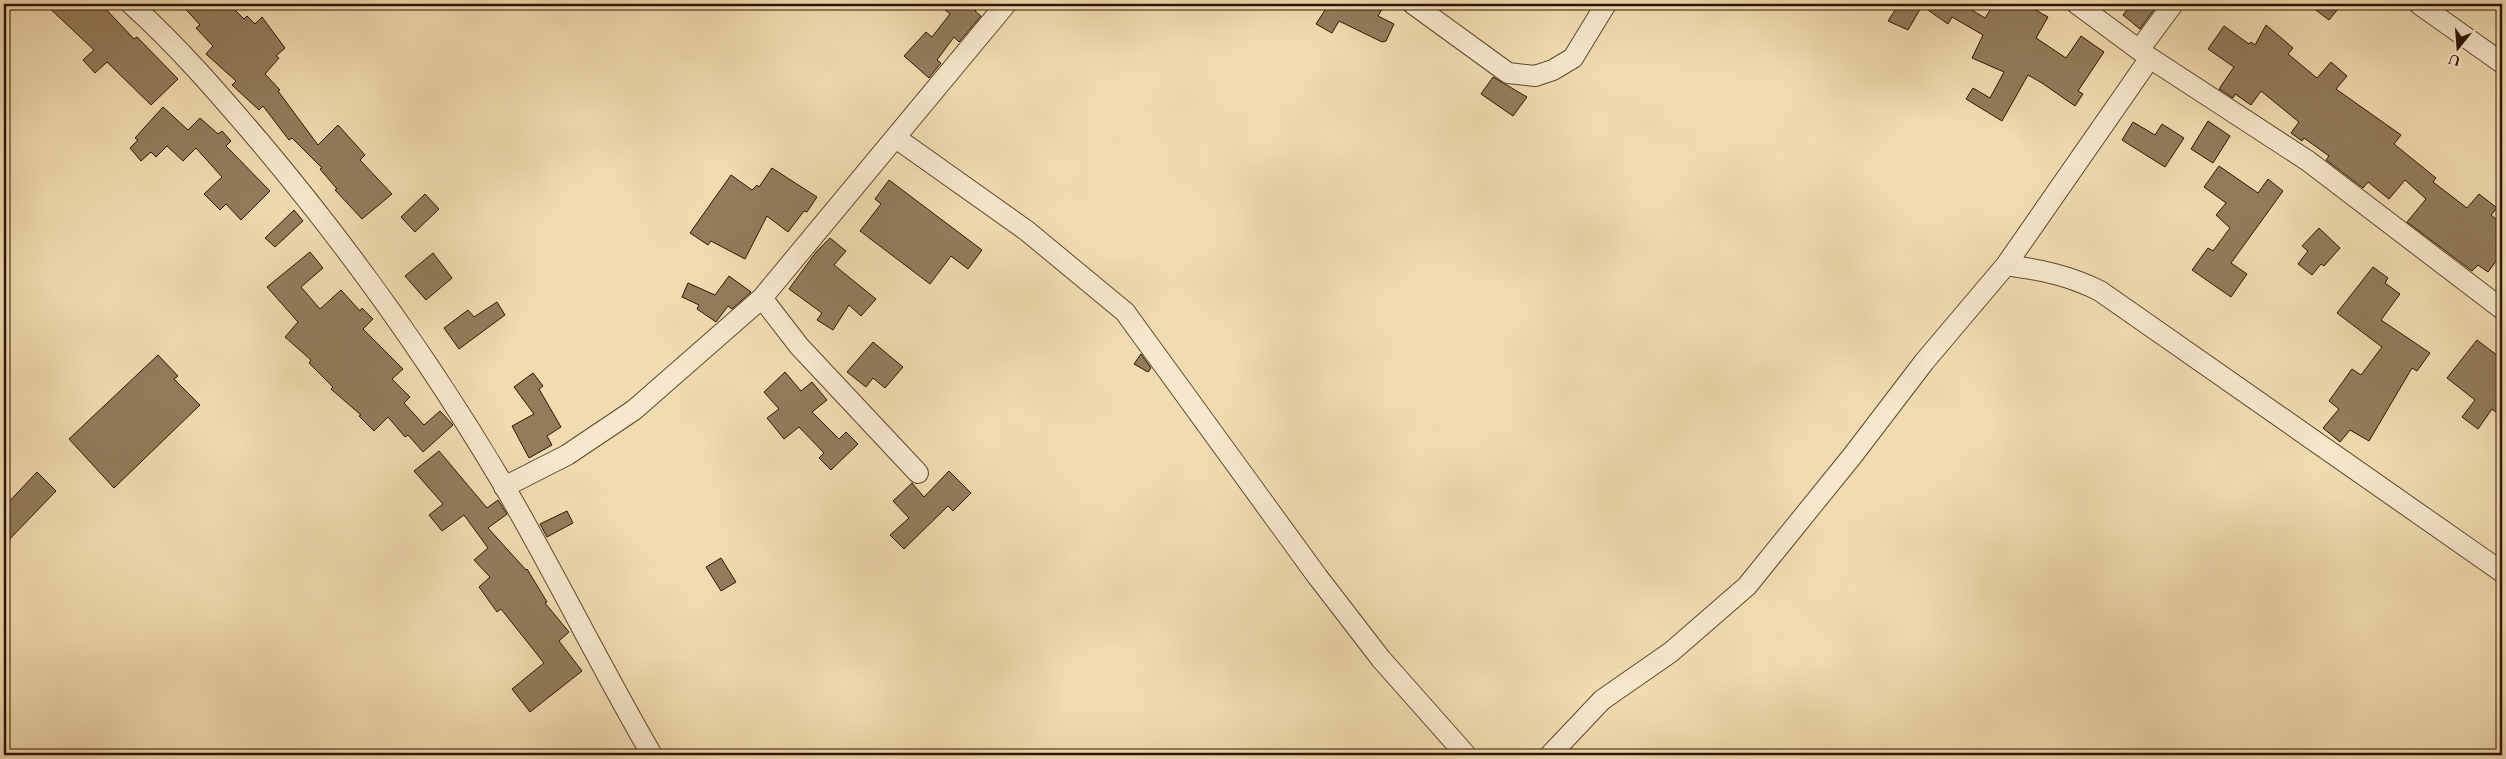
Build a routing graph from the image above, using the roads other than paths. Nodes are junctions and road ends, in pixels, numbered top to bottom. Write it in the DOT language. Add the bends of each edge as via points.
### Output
graph roads {
  1 [pos="131,4"];
  2 [pos="1006,4"];
  3 [pos="1413,4"];
  4 [pos="1606,4"];
  5 [pos="2077,4"];
  6 [pos="2173,4"];
  7 [pos="2418,4"];
  8 [pos="2144,54"];
  9 [pos="2502,63"];
  10 [pos="896,138"];
  11 [pos="2006,265"];
  12 [pos="762,298"];
  13 [pos="2502,309"];
  14 [pos="918,473"];
  15 [pos="504,487"];
  16 [pos="2502,572"];
  17 [pos="652,755"];
  18 [pos="1466,755"];
  19 [pos="1550,755"];
  1 -- 15 [label="street" via="161,31 227,103 353,258 460,413"];
  2 -- 10 [label="street"];
  3 -- 4 [label="street" via="1508,73 1535,76 1573,58"];
  5 -- 8 [label="street"];
  6 -- 8 [label="street"];
  7 -- 9 [label="street"];
  8 -- 11 [label="street"];
  8 -- 13 [label="street" via="2308,161"];
  10 -- 12 [label="street"];
  10 -- 18 [label="street" via="1027,231 1125,312 1317,576 1381,659"];
  11 -- 16 [label="street" via="2048,271 2100,291"];
  11 -- 19 [label="street" via="1924,362 1747,586 1671,652 1602,700"];
  12 -- 14 [label="street" via="799,346"];
  12 -- 15 [label="street" via="634,410 567,455"];
  15 -- 17 [label="street"];
}
